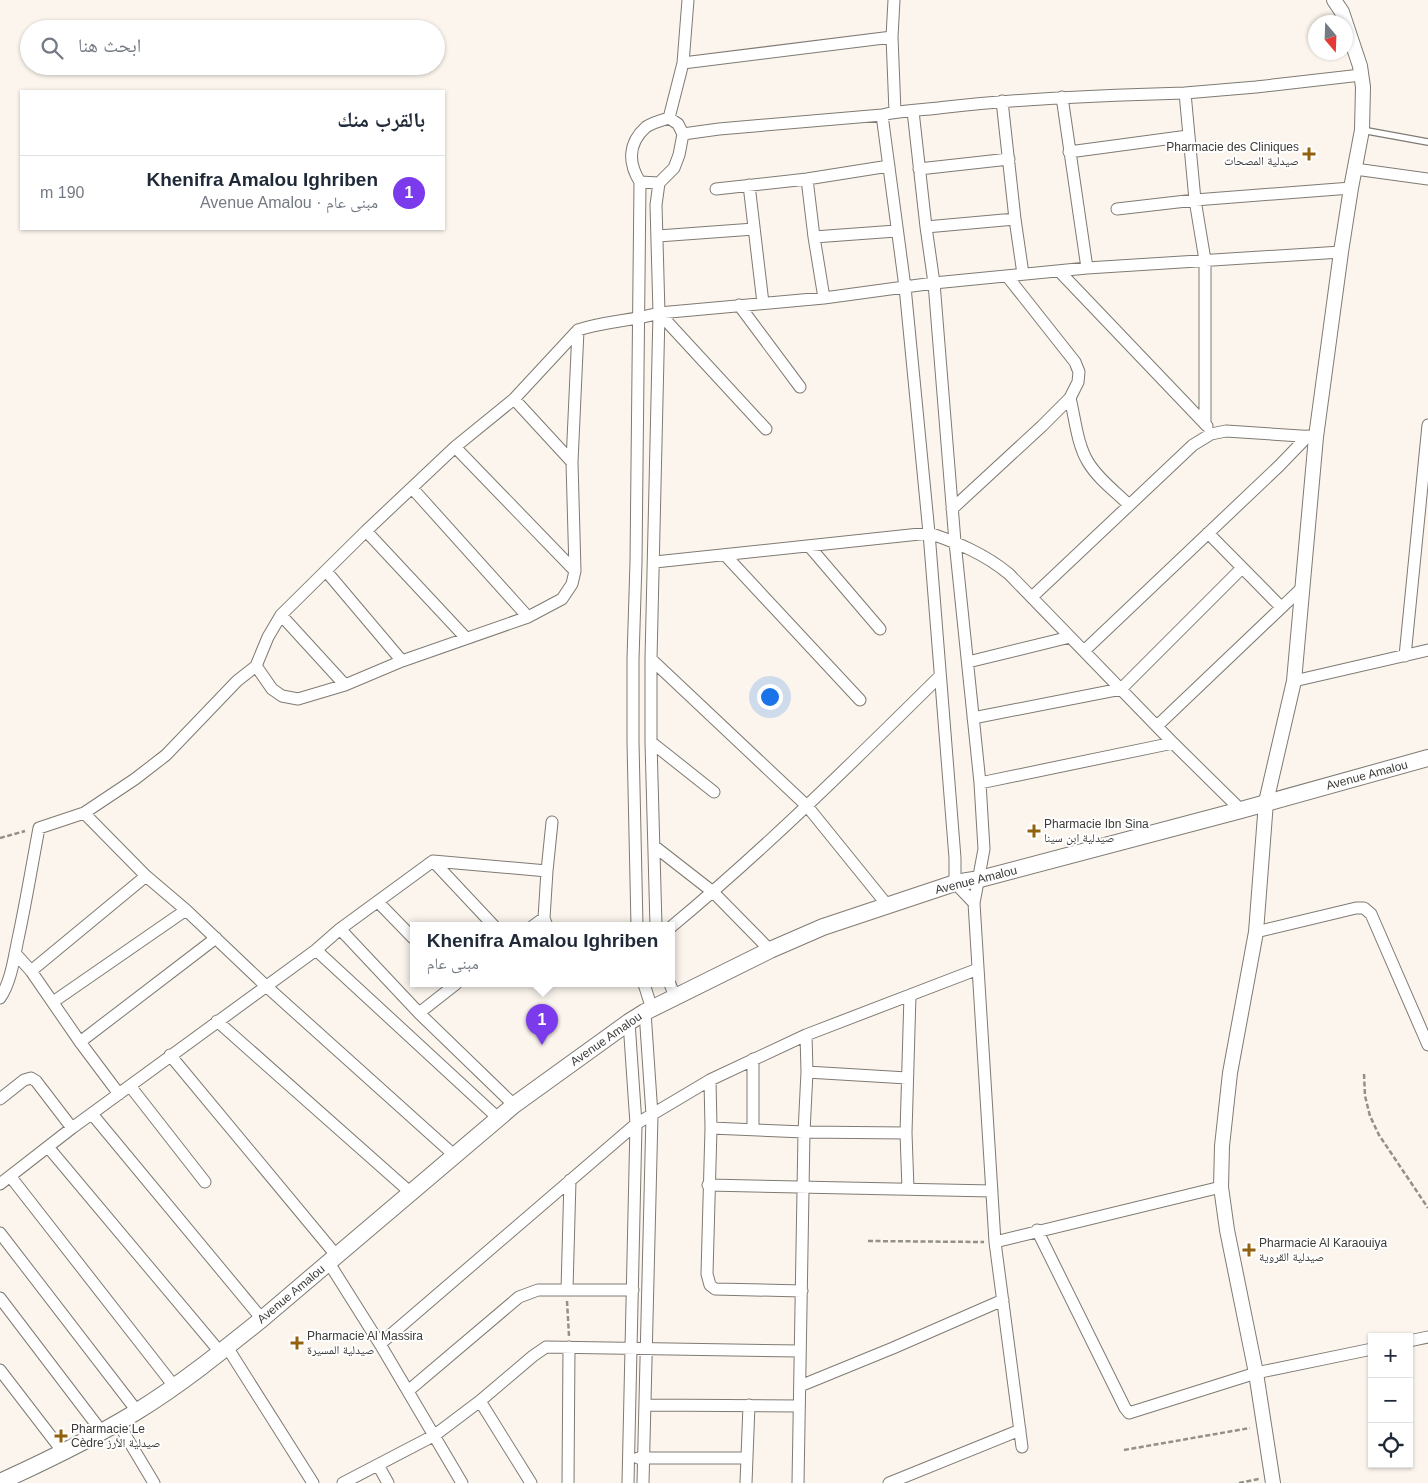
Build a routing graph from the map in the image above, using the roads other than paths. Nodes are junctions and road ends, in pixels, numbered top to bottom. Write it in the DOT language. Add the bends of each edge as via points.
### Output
graph roads {
  1 [pos="688,0"];
  2 [pos="894,0"];
  3 [pos="1334,0"];
  4 [pos="892,37"];
  5 [pos="684,63"];
  6 [pos="1361,75"];
  7 [pos="1185,93"];
  8 [pos="1062,97"];
  9 [pos="1002,101"];
  10 [pos="895,112"];
  11 [pos="913,112"];
  12 [pos="882,115"];
  13 [pos="668,118"];
  14 [pos="1362,130"];
  15 [pos="683,134"];
  16 [pos="1188,136"];
  17 [pos="1428,142"];
  18 [pos="1069,152"];
  19 [pos="1009,159"];
  20 [pos="889,166"];
  21 [pos="919,169"];
  22 [pos="1355,169"];
  23 [pos="807,179"];
  24 [pos="1428,179"];
  25 [pos="640,182"];
  26 [pos="659,183"];
  27 [pos="749,186"];
  28 [pos="1351,188"];
  29 [pos="716,189"];
  30 [pos="1195,200"];
  31 [pos="1117,209"];
  32 [pos="1015,219"];
  33 [pos="926,227"];
  34 [pos="754,229"];
  35 [pos="896,231"];
  36 [pos="658,236"];
  37 [pos="814,237"];
  38 [pos="1341,252"];
  39 [pos="1205,260"];
  40 [pos="1086,268"];
  41 [pos="1058,271"];
  42 [pos="1023,274"];
  43 [pos="1007,276"];
  44 [pos="934,284"];
  45 [pos="905,288"];
  46 [pos="824,298"];
  47 [pos="763,303"];
  48 [pos="739,305"];
  49 [pos="659,313"];
  50 [pos="639,319"];
  51 [pos="578,330"];
  52 [pos="800,387"];
  53 [pos="1070,398"];
  54 [pos="514,399"];
  55 [pos="1428,424"];
  56 [pos="766,429"];
  57 [pos="1208,429"];
  58 [pos="1312,437"];
  59 [pos="455,448"];
  60 [pos="572,462"];
  61 [pos="412,488"];
  62 [pos="1129,505"];
  63 [pos="952,509"];
  64 [pos="366,531"];
  65 [pos="929,533"];
  66 [pos="1208,533"];
  67 [pos="955,542"];
  68 [pos="809,546"];
  69 [pos="726,555"];
  70 [pos="655,562"];
  71 [pos="1242,568"];
  72 [pos="326,571"];
  73 [pos="575,572"];
  74 [pos="1303,587"];
  75 [pos="1032,597"];
  76 [pos="1281,607"];
  77 [pos="281,615"];
  78 [pos="528,617"];
  79 [pos="880,629"];
  80 [pos="1070,636"];
  81 [pos="466,638"];
  82 [pos="1428,650"];
  83 [pos="1084,651"];
  84 [pos="1405,656"];
  85 [pos="651,659"];
  86 [pos="402,661"];
  87 [pos="968,662"];
  88 [pos="256,666"];
  89 [pos="940,677"];
  90 [pos="1294,682"];
  91 [pos="345,685"];
  92 [pos="1121,689"];
  93 [pos="860,700"];
  94 [pos="973,718"];
  95 [pos="1156,726"];
  96 [pos="651,742"];
  97 [pos="1173,743"];
  98 [pos="1428,758"];
  99 [pos="980,783"];
  100 [pos="714,792"];
  101 [pos="1266,802"];
  102 [pos="807,806"];
  103 [pos="1241,810"];
  104 [pos="84,812"];
  105 [pos="552,822"];
  106 [pos="654,846"];
  107 [pos="433,861"];
  108 [pos="547,871"];
  109 [pos="146,876"];
  110 [pos="980,879"];
  111 [pos="955,883"];
  112 [pos="712,892"];
  113 [pos="378,902"];
  114 [pos="974,903"];
  115 [pos="888,906"];
  116 [pos="186,910"];
  117 [pos="490,922"];
  118 [pos="546,922"];
  119 [pos="637,922"];
  120 [pos="656,922"];
  121 [pos="675,924"];
  122 [pos="340,929"];
  123 [pos="1256,932"];
  124 [pos="410,935"];
  125 [pos="216,938"];
  126 [pos="316,950"];
  127 [pos="770,950"];
  128 [pos="15,953"];
  129 [pos="978,969"];
  130 [pos="31,971"];
  131 [pos="266,986"];
  132 [pos="452,987"];
  133 [pos="644,987"];
  134 [pos="672,991"];
  135 [pos="910,995"];
  136 [pos="0,998"];
  137 [pos="53,1002"];
  138 [pos="648,1010"];
  139 [pos="419,1013"];
  140 [pos="1423,1018"];
  141 [pos="217,1021"];
  142 [pos="629,1022"];
  143 [pos="806,1035"];
  144 [pos="80,1042"];
  145 [pos="1428,1045"];
  146 [pos="170,1055"];
  147 [pos="753,1059"];
  148 [pos="807,1072"];
  149 [pos="908,1078"];
  150 [pos="710,1080"];
  151 [pos="130,1086"];
  152 [pos="119,1094"];
  153 [pos="0,1099"];
  154 [pos="514,1105"];
  155 [pos="92,1114"];
  156 [pos="652,1115"];
  157 [pos="498,1118"];
  158 [pos="636,1124"];
  159 [pos="72,1128"];
  160 [pos="711,1128"];
  161 [pos="753,1129"];
  162 [pos="804,1132"];
  163 [pos="906,1133"];
  164 [pos="48,1147"];
  165 [pos="454,1156"];
  166 [pos="10,1176"];
  167 [pos="570,1180"];
  168 [pos="205,1182"];
  169 [pos="0,1184"];
  170 [pos="708,1185"];
  171 [pos="804,1187"];
  172 [pos="1221,1187"];
  173 [pos="908,1189"];
  174 [pos="992,1191"];
  175 [pos="411,1193"];
  176 [pos="1037,1230"];
  177 [pos="0,1233"];
  178 [pos="995,1242"];
  179 [pos="332,1259"];
  180 [pos="567,1290"];
  181 [pos="633,1290"];
  182 [pos="802,1292"];
  183 [pos="0,1298"];
  184 [pos="1003,1300"];
  185 [pos="262,1319"];
  186 [pos="1428,1337"];
  187 [pos="1413,1340"];
  188 [pos="380,1344"];
  189 [pos="569,1347"];
  190 [pos="631,1349"];
  191 [pos="223,1350"];
  192 [pos="646,1350"];
  193 [pos="1368,1350"];
  194 [pos="800,1351"];
  195 [pos="0,1370"];
  196 [pos="1256,1373"];
  197 [pos="174,1386"];
  198 [pos="800,1386"];
  199 [pos="408,1391"];
  200 [pos="480,1401"];
  201 [pos="645,1405"];
  202 [pos="749,1405"];
  203 [pos="799,1406"];
  204 [pos="137,1411"];
  205 [pos="118,1423"];
  206 [pos="1020,1430"];
  207 [pos="102,1432"];
  208 [pos="435,1436"];
  209 [pos="1022,1447"];
  210 [pos="63,1452"];
  211 [pos="629,1458"];
  212 [pos="644,1458"];
  213 [pos="747,1458"];
  214 [pos="378,1465"];
  215 [pos="1273,1480"];
  216 [pos="0,1482"];
  217 [pos="154,1483"];
  218 [pos="313,1483"];
  219 [pos="343,1483"];
  220 [pos="388,1483"];
  221 [pos="462,1483"];
  222 [pos="531,1483"];
  223 [pos="568,1483"];
  224 [pos="628,1483"];
  225 [pos="643,1483"];
  226 [pos="746,1483"];
  227 [pos="798,1483"];
  228 [pos="889,1483"];
  1 -- 5 [label="street"];
  2 -- 4 [label="street"];
  3 -- 6 [label="street" via="1352,38"];
  4 -- 5 [label="street"];
  4 -- 10 [label="street"];
  5 -- 13 [label="street"];
  6 -- 7 [label="street"];
  6 -- 14 [label="street"];
  7 -- 8 [label="street"];
  7 -- 16 [label="street"];
  8 -- 9 [label="street"];
  8 -- 18 [label="street"];
  9 -- 11 [label="street"];
  9 -- 19 [label="street"];
  10 -- 11 [label="street"];
  10 -- 12 [label="street"];
  11 -- 21 [label="street"];
  12 -- 15 [label="street" via="719,128"];
  12 -- 20 [label="street"];
  13 -- 15 [label="street" via="678,124"];
  13 -- 25 [label="street" via="647,127 636,140 631,152 633,172"];
  14 -- 17 [label="lane"];
  14 -- 22 [label="street"];
  15 -- 26 [label="street" via="674,168"];
  16 -- 18 [label="street"];
  16 -- 30 [label="street"];
  18 -- 40 [label="street"];
  19 -- 21 [label="street"];
  19 -- 32 [label="street"];
  20 -- 23 [label="street"];
  20 -- 35 [label="street"];
  21 -- 33 [label="street"];
  22 -- 24 [label="street"];
  22 -- 28 [label="street"];
  23 -- 27 [label="street"];
  23 -- 37 [label="street"];
  25 -- 26 [label="street"];
  25 -- 50 [label="street"];
  26 -- 36 [label="street" via="656,205"];
  27 -- 29 [label="street"];
  27 -- 34 [label="street"];
  28 -- 30 [label="street"];
  28 -- 38 [label="street"];
  30 -- 31 [label="street"];
  30 -- 39 [label="street"];
  32 -- 33 [label="street"];
  32 -- 42 [label="street"];
  33 -- 44 [label="street"];
  34 -- 36 [label="street"];
  34 -- 47 [label="street"];
  35 -- 37 [label="street"];
  35 -- 45 [label="street"];
  36 -- 49 [label="street"];
  37 -- 46 [label="street"];
  38 -- 39 [label="street"];
  38 -- 58 [label="street"];
  39 -- 40 [label="street"];
  39 -- 57 [label="street"];
  40 -- 41 [label="street"];
  41 -- 42 [label="street"];
  41 -- 57 [label="street"];
  42 -- 43 [label="street"];
  43 -- 44 [label="street"];
  43 -- 53 [label="street" via="1075,362 1078,382"];
  44 -- 45 [label="street"];
  44 -- 63 [label="street"];
  45 -- 46 [label="street"];
  45 -- 65 [label="street"];
  46 -- 47 [label="street"];
  47 -- 48 [label="street"];
  48 -- 49 [label="street"];
  48 -- 52 [label="street"];
  49 -- 50 [label="street"];
  49 -- 56 [label="street"];
  49 -- 70 [label="street"];
  50 -- 51 [label="street" via="616,320"];
  50 -- 119 [label="street" via="633,659"];
  51 -- 54 [label="street"];
  51 -- 60 [label="street"];
  53 -- 62 [label="street" via="1087,460"];
  53 -- 63 [label="street"];
  54 -- 59 [label="street"];
  54 -- 60 [label="street"];
  55 -- 84 [label="street"];
  57 -- 58 [label="street"];
  57 -- 62 [label="street"];
  58 -- 66 [label="street"];
  58 -- 74 [label="street"];
  59 -- 61 [label="street"];
  59 -- 73 [label="street"];
  60 -- 73 [label="street"];
  61 -- 64 [label="street"];
  61 -- 78 [label="street"];
  62 -- 75 [label="street"];
  63 -- 67 [label="street"];
  64 -- 72 [label="street"];
  64 -- 81 [label="street"];
  65 -- 67 [label="street"];
  65 -- 68 [label="street"];
  65 -- 89 [label="street"];
  66 -- 71 [label="street"];
  66 -- 83 [label="street"];
  67 -- 75 [label="street" via="992,560"];
  67 -- 87 [label="street"];
  68 -- 69 [label="street"];
  68 -- 79 [label="street"];
  69 -- 70 [label="street"];
  69 -- 93 [label="street"];
  70 -- 85 [label="street"];
  71 -- 76 [label="street"];
  71 -- 92 [label="street"];
  72 -- 77 [label="street"];
  72 -- 86 [label="street"];
  73 -- 78 [label="street" via="572,584 562,599"];
  74 -- 76 [label="street"];
  74 -- 90 [label="street"];
  75 -- 80 [label="street"];
  76 -- 95 [label="street"];
  77 -- 88 [label="street"];
  77 -- 91 [label="street"];
  78 -- 81 [label="street"];
  80 -- 83 [label="street"];
  80 -- 87 [label="street"];
  81 -- 86 [label="street"];
  82 -- 84 [label="street"];
  83 -- 92 [label="street"];
  84 -- 90 [label="street"];
  85 -- 96 [label="street"];
  85 -- 102 [label="street"];
  86 -- 91 [label="street"];
  87 -- 94 [label="street"];
  88 -- 91 [label="street" via="272,689 292,699"];
  88 -- 104 [label="street" via="237,681 166,755"];
  89 -- 102 [label="street"];
  89 -- 111 [label="street"];
  90 -- 101 [label="street"];
  92 -- 94 [label="street"];
  92 -- 95 [label="street"];
  94 -- 99 [label="street"];
  95 -- 97 [label="street"];
  96 -- 100 [label="street"];
  96 -- 106 [label="street"];
  97 -- 99 [label="street"];
  97 -- 103 [label="street"];
  98 -- 101 [label="main road, Avenue Amalou"];
  99 -- 110 [label="street" via="984,849"];
  101 -- 103 [label="main road, Avenue Amalou"];
  101 -- 123 [label="street"];
  102 -- 112 [label="street"];
  102 -- 115 [label="street"];
  103 -- 110 [label="main road, Avenue Amalou"];
  104 -- 109 [label="street"];
  104 -- 128 [label="street" via="38,828"];
  105 -- 108 [label="street"];
  106 -- 112 [label="street"];
  106 -- 120 [label="street"];
  107 -- 108 [label="street"];
  107 -- 113 [label="street"];
  107 -- 117 [label="street"];
  108 -- 118 [label="street"];
  109 -- 116 [label="street"];
  109 -- 130 [label="street"];
  110 -- 111 [label="main road, Avenue Amalou"];
  110 -- 114 [label="street"];
  111 -- 114 [label="street"];
  111 -- 115 [label="main road, Avenue Amalou"];
  112 -- 121 [label="street"];
  112 -- 127 [label="street"];
  113 -- 122 [label="street"];
  113 -- 124 [label="street"];
  114 -- 129 [label="street"];
  115 -- 127 [label="main road, Avenue Amalou" via="823,927"];
  116 -- 125 [label="street"];
  116 -- 137 [label="street"];
  122 -- 126 [label="street"];
  122 -- 139 [label="street"];
  123 -- 140 [label="street" via="1364,908 1371,914"];
  123 -- 172 [label="street" via="1230,1073"];
  125 -- 131 [label="street"];
  125 -- 144 [label="street"];
  126 -- 131 [label="street"];
  126 -- 157 [label="street"];
  127 -- 134 [label="main road, Avenue Amalou"];
  128 -- 130 [label="street"];
  128 -- 136 [label="street" via="6,990"];
  129 -- 135 [label="street"];
  129 -- 174 [label="street"];
  130 -- 137 [label="street"];
  131 -- 141 [label="street"];
  131 -- 165 [label="street"];
  132 -- 139 [label="street"];
  133 -- 138 [label="street"];
  134 -- 138 [label="main road, Avenue Amalou"];
  135 -- 143 [label="street"];
  135 -- 149 [label="street"];
  137 -- 144 [label="street"];
  138 -- 142 [label="main road, Avenue Amalou"];
  138 -- 156 [label="street"];
  139 -- 154 [label="street"];
  140 -- 145 [label="street"];
  141 -- 146 [label="street"];
  141 -- 175 [label="street"];
  142 -- 154 [label="main road, Avenue Amalou"];
  142 -- 158 [label="street"];
  143 -- 147 [label="street"];
  143 -- 148 [label="street"];
  144 -- 152 [label="street"];
  146 -- 151 [label="street"];
  146 -- 179 [label="street"];
  147 -- 150 [label="street"];
  147 -- 161 [label="street"];
  148 -- 149 [label="street"];
  148 -- 162 [label="street"];
  149 -- 163 [label="street"];
  150 -- 156 [label="street"];
  150 -- 160 [label="street"];
  151 -- 152 [label="street"];
  151 -- 168 [label="street"];
  152 -- 155 [label="street"];
  153 -- 159 [label="street" via="30,1078 36,1081"];
  154 -- 157 [label="main road, Avenue Amalou"];
  155 -- 159 [label="street"];
  155 -- 185 [label="street"];
  156 -- 158 [label="street"];
  156 -- 192 [label="street"];
  157 -- 165 [label="main road, Avenue Amalou"];
  158 -- 167 [label="street"];
  158 -- 181 [label="street"];
  159 -- 164 [label="street"];
  160 -- 161 [label="street"];
  160 -- 170 [label="street"];
  161 -- 162 [label="street"];
  162 -- 163 [label="street"];
  162 -- 171 [label="street"];
  163 -- 173 [label="street"];
  164 -- 166 [label="street"];
  164 -- 191 [label="street"];
  165 -- 175 [label="main road, Avenue Amalou"];
  166 -- 169 [label="street"];
  166 -- 197 [label="street"];
  167 -- 180 [label="street"];
  167 -- 188 [label="street"];
  170 -- 171 [label="street"];
  170 -- 182 [label="street" via="707,1274 710,1285 715,1289"];
  171 -- 173 [label="street"];
  171 -- 182 [label="street"];
  172 -- 176 [label="street"];
  172 -- 196 [label="street"];
  173 -- 174 [label="street"];
  174 -- 178 [label="street"];
  175 -- 179 [label="main road, Avenue Amalou"];
  176 -- 178 [label="street"];
  176 -- 196 [label="street" via="1129,1412"];
  177 -- 204 [label="street"];
  178 -- 184 [label="street"];
  179 -- 185 [label="main road, Avenue Amalou"];
  179 -- 188 [label="street"];
  180 -- 181 [label="street"];
  180 -- 199 [label="street" via="538,1290 519,1297"];
  181 -- 190 [label="street"];
  182 -- 194 [label="street"];
  183 -- 207 [label="street"];
  184 -- 198 [label="street"];
  184 -- 206 [label="street"];
  185 -- 191 [label="main road, Avenue Amalou"];
  186 -- 187 [label="street"];
  188 -- 199 [label="street"];
  189 -- 190 [label="street"];
  189 -- 200 [label="street" via="542,1350"];
  189 -- 223 [label="street"];
  190 -- 192 [label="street"];
  190 -- 211 [label="street"];
  191 -- 197 [label="main road, Avenue Amalou"];
  191 -- 218 [label="street"];
  192 -- 194 [label="street"];
  192 -- 201 [label="street"];
  193 -- 196 [label="street"];
  194 -- 198 [label="street"];
  195 -- 210 [label="street"];
  196 -- 215 [label="street"];
  197 -- 204 [label="main road, Avenue Amalou"];
  198 -- 203 [label="street"];
  199 -- 208 [label="street"];
  200 -- 208 [label="street"];
  200 -- 222 [label="street"];
  201 -- 202 [label="street"];
  201 -- 212 [label="street"];
  202 -- 203 [label="street"];
  202 -- 213 [label="street"];
  203 -- 227 [label="street"];
  204 -- 205 [label="main road, Avenue Amalou"];
  205 -- 207 [label="main road, Avenue Amalou"];
  205 -- 217 [label="street"];
  206 -- 209 [label="street"];
  206 -- 228 [label="street"];
  207 -- 210 [label="main road, Avenue Amalou"];
  208 -- 214 [label="street"];
  208 -- 221 [label="street"];
  210 -- 216 [label="main road, Avenue Amalou"];
  211 -- 212 [label="street"];
  211 -- 224 [label="street"];
  212 -- 213 [label="street"];
  212 -- 225 [label="street"];
  213 -- 226 [label="street"];
  214 -- 219 [label="street"];
  214 -- 220 [label="street"];
}
